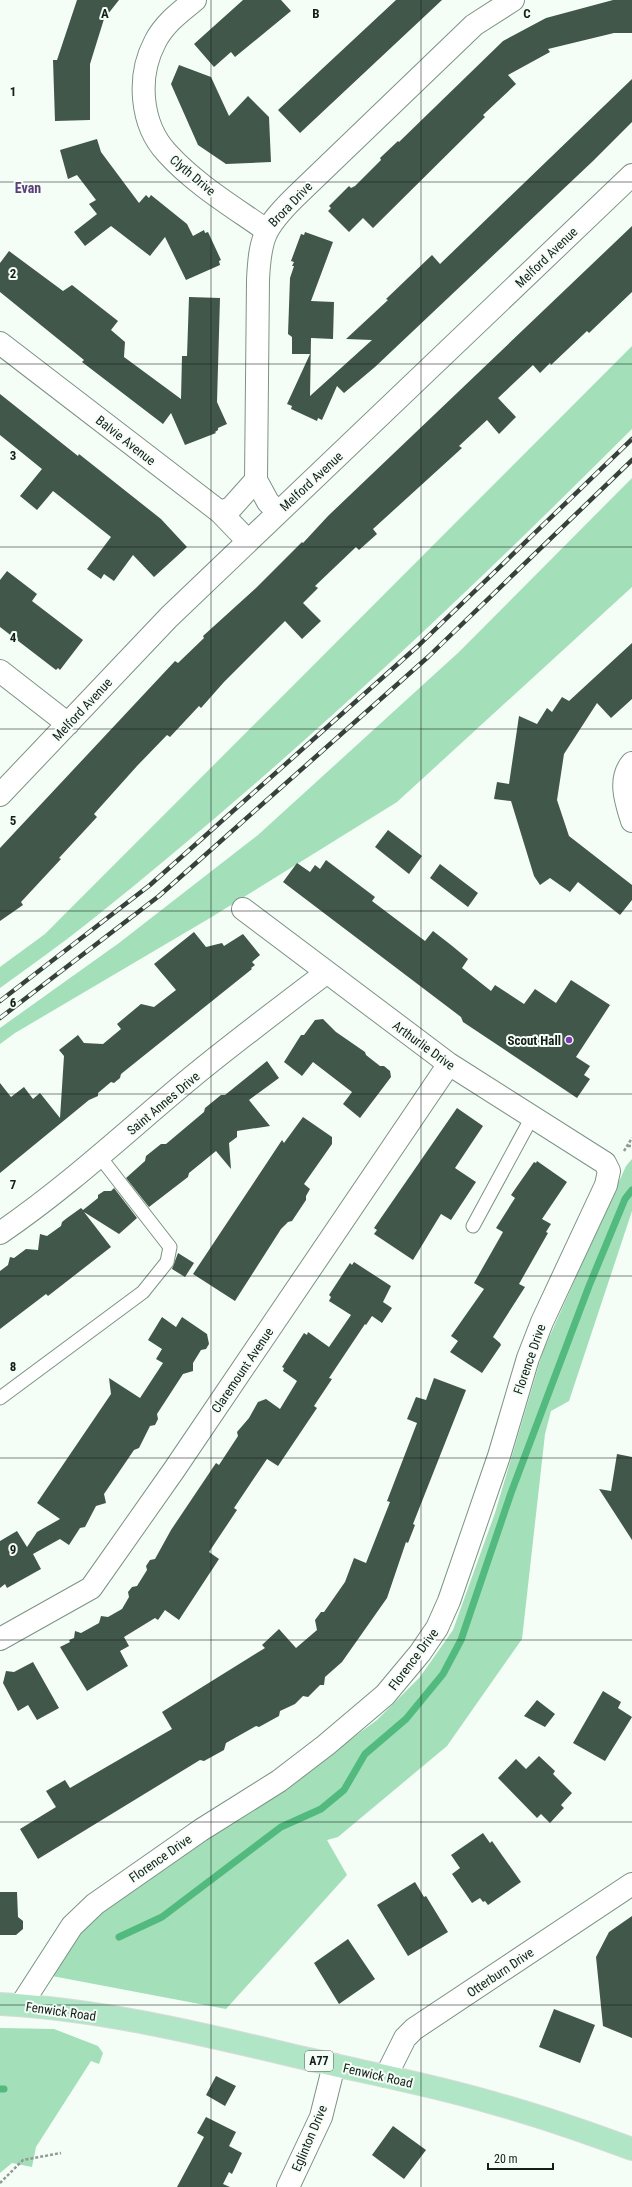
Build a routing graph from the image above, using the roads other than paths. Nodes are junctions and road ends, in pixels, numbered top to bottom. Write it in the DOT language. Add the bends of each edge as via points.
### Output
graph roads {
  1 [pos="195,0"];
  2 [pos="512,0"];
  3 [pos="632,175"];
  4 [pos="266,230"];
  5 [pos="0,343"];
  6 [pos="256,480"];
  7 [pos="220,512"];
  8 [pos="278,512"];
  9 [pos="248,541"];
  10 [pos="0,671"];
  11 [pos="68,724"];
  12 [pos="632,763"];
  13 [pos="0,795"];
  14 [pos="632,821"];
  15 [pos="243,909"];
  16 [pos="326,973"];
  17 [pos="449,1064"];
  18 [pos="532,1117"];
  19 [pos="100,1157"];
  20 [pos="610,1171"];
  21 [pos="473,1226"];
  22 [pos="0,1233"];
  23 [pos="0,1398"];
  24 [pos="0,1639"];
  25 [pos="632,1884"];
  26 [pos="11,2004"];
  27 [pos="334,2065"];
  28 [pos="386,2076"];
  29 [pos="632,2149"];
  30 [pos="288,2187"];
  1 -- 4 [label="street, Clyth Drive" via="171,20 155,41 146,62 144,106 152,130 166,152 206,188"];
  2 -- 4 [label="street, Brora Drive" via="474,25 276,215"];
  3 -- 8 [label="street, Melford Avenue"];
  4 -- 6 [label="street, Brora Drive" via="259,251"];
  5 -- 7 [label="street, Balvie Avenue"];
  6 -- 7 [label="street" via="231,508"];
  6 -- 8 [label="street, Brora Drive" via="268,502"];
  7 -- 9 [label="street, Balvie Avenue"];
  8 -- 9 [label="street, Melford Avenue"];
  9 -- 11 [label="street, Melford Avenue" via="169,617"];
  10 -- 11 [label="street"];
  11 -- 13 [label="street, Melford Avenue"];
  12 -- 14 [label="street" via="628,768 624,793"];
  15 -- 16 [label="street, Arthurlie Drive"];
  16 -- 17 [label="street, Arthurlie Drive"];
  16 -- 19 [label="street, Saint Annes Drive" via="192,1077"];
  17 -- 18 [label="street, Arthurlie Drive"];
  17 -- 24 [label="street, Claremount Avenue" via="91,1588"];
  18 -- 20 [label="street, Arthurlie Drive" via="605,1163"];
  18 -- 21 [label="lane"];
  19 -- 22 [label="street, Saint Annes Drive" via="33,1211"];
  19 -- 23 [label="lane" via="170,1247 167,1262 143,1292"];
  20 -- 26 [label="street, Florence Drive" via="606,1185 533,1344 477,1524 450,1601 424,1647 385,1695 326,1745 279,1781 201,1830 95,1904 72,1926"];
  25 -- 28 [label="street, Otterburn Drive" via="414,2029 405,2038"];
  26 -- 27 [label="main road, Fenwick Road / A77" via="137,2022"];
  27 -- 28 [label="main road, Fenwick Road / A77"];
  27 -- 30 [label="street, Eglinton Drive" via="321,2117"];
  28 -- 29 [label="main road, Fenwick Road / A77" via="492,2102"];
}
